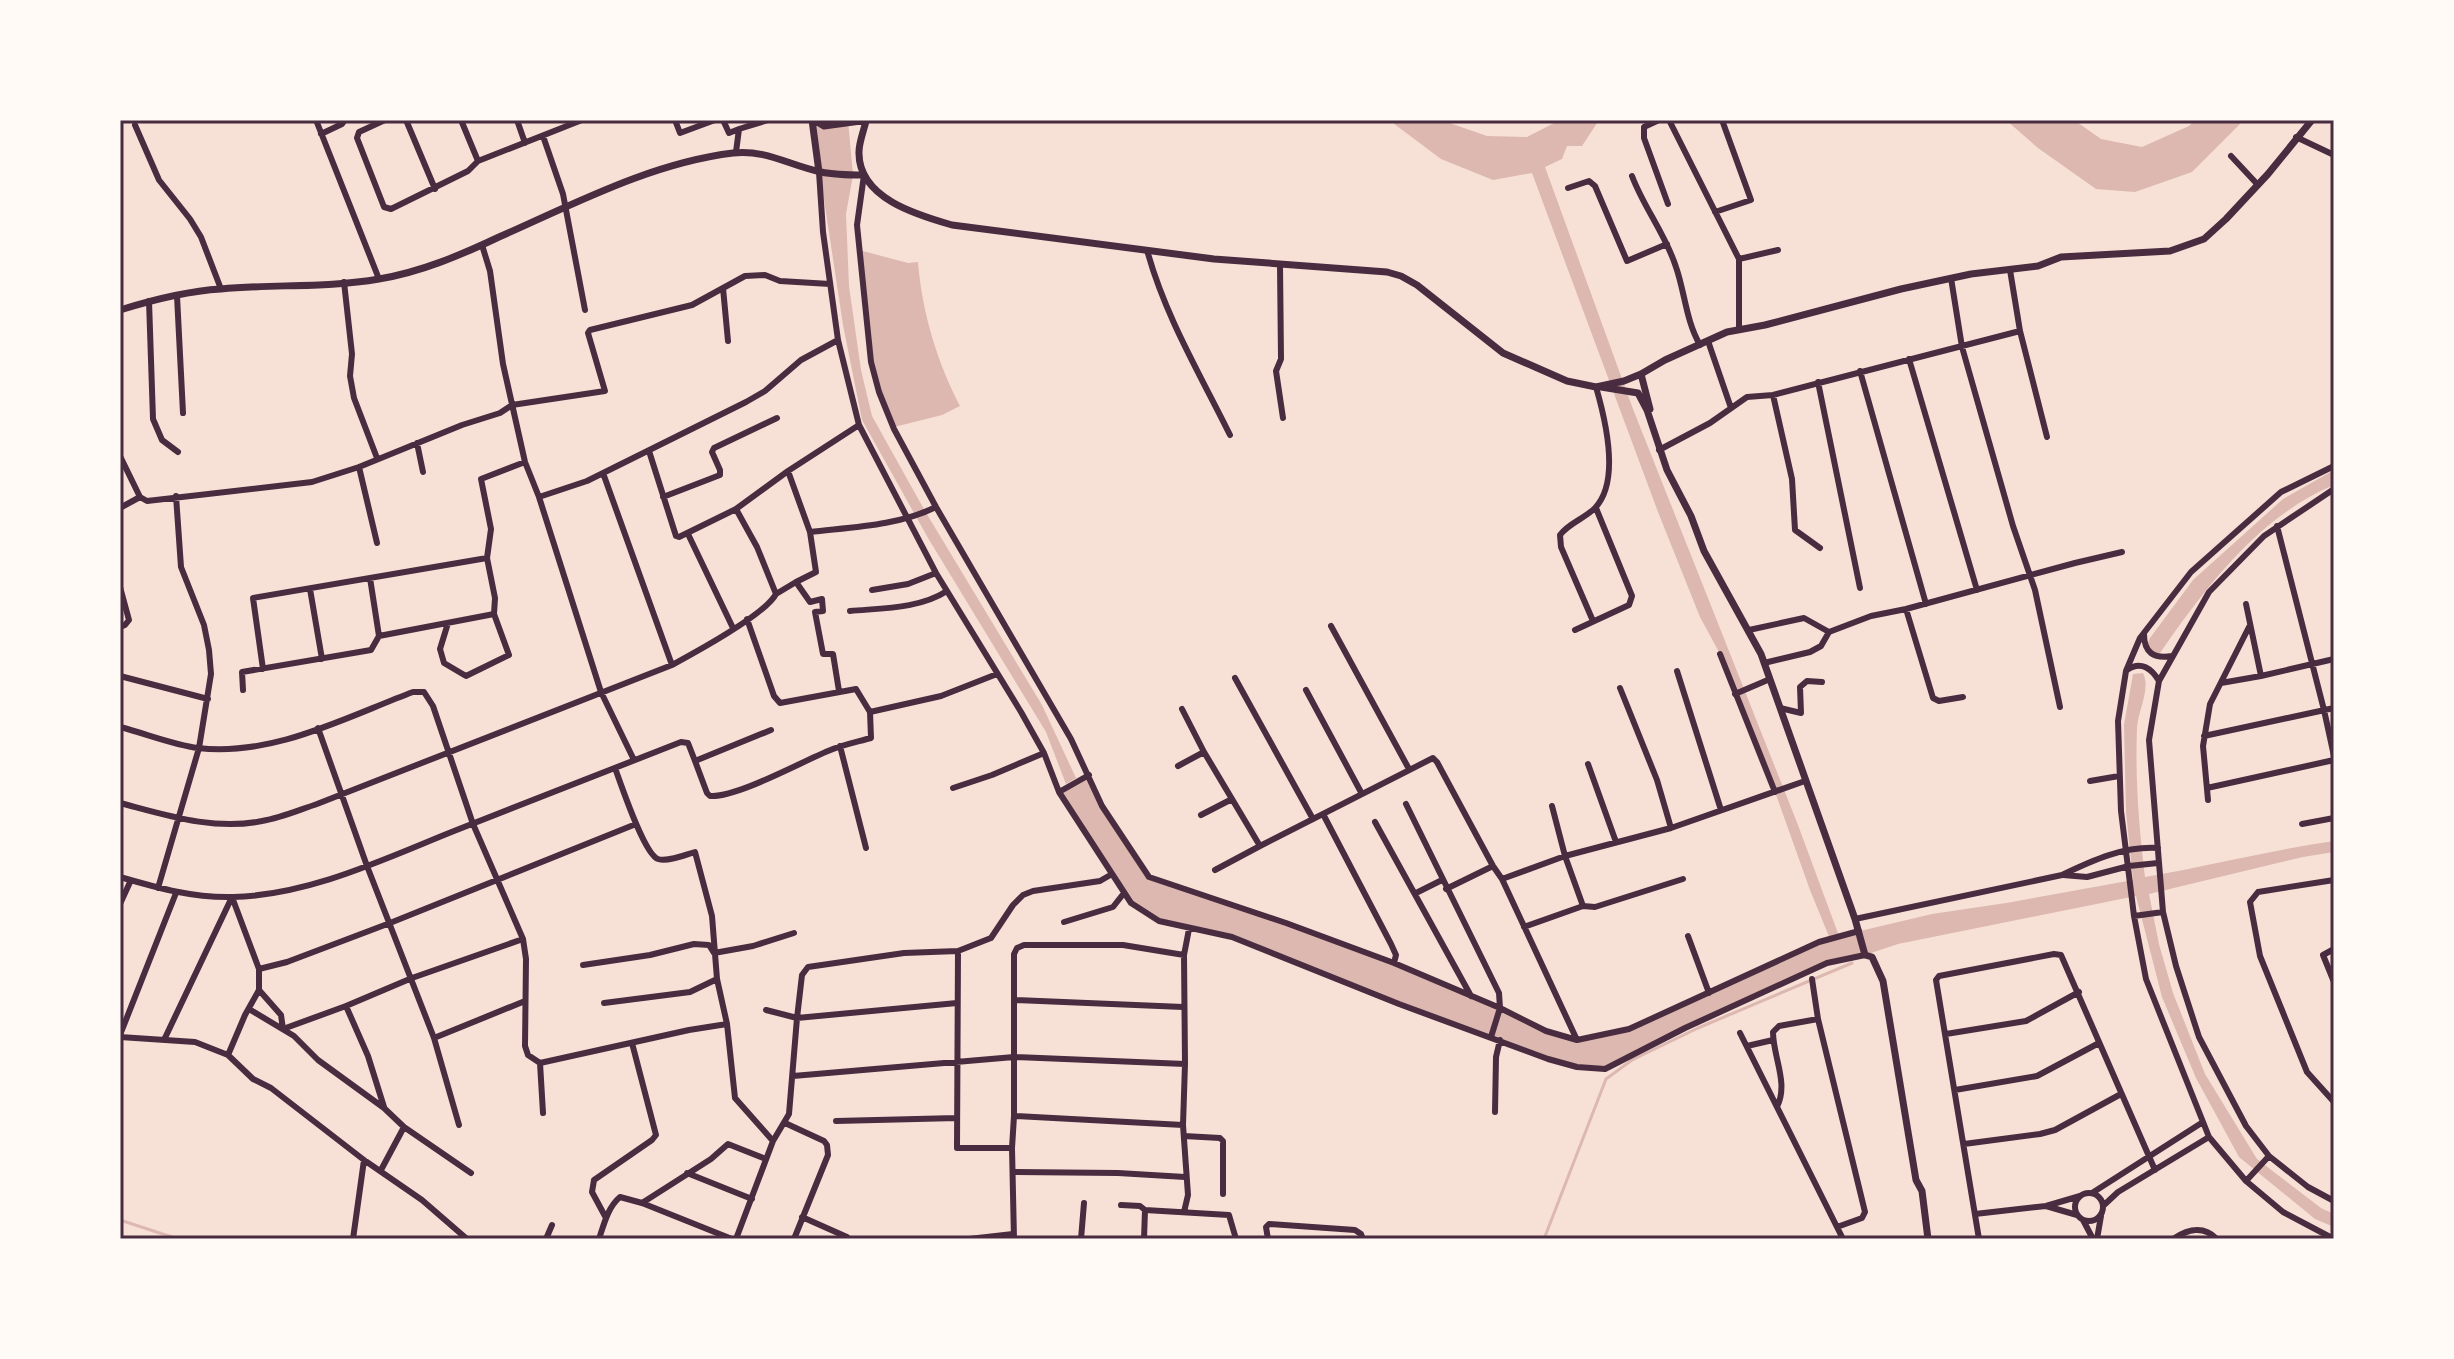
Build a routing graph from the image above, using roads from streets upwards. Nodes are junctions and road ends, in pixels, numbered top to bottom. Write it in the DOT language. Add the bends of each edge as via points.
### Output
graph roads {
  1 [pos="316,120"];
  2 [pos="345,120"];
  3 [pos="385,120"];
  4 [pos="406,120"];
  5 [pos="461,120"];
  6 [pos="517,120"];
  7 [pos="582,120"];
  8 [pos="675,120"];
  9 [pos="715,120"];
  10 [pos="723,120"];
  11 [pos="768,120"];
  12 [pos="813,120"];
  13 [pos="867,120"];
  14 [pos="1659,120"];
  15 [pos="1669,120"];
  16 [pos="1722,120"];
  17 [pos="2312,120"];
  18 [pos="135,125"];
  19 [pos="739,129"];
  20 [pos="321,134"];
  21 [pos="543,136"];
  22 [pos="2296,137"];
  23 [pos="525,143"];
  24 [pos="736,152"];
  25 [pos="2334,155"];
  26 [pos="2231,156"];
  27 [pos="478,161"];
  28 [pos="819,172"];
  29 [pos="864,175"];
  30 [pos="1632,176"];
  31 [pos="2258,185"];
  32 [pos="1568,188"];
  33 [pos="435,189"];
  34 [pos="1668,204"];
  35 [pos="566,208"];
  36 [pos="1715,212"];
  37 [pos="1667,244"];
  38 [pos="482,245"];
  39 [pos="1147,250"];
  40 [pos="1778,250"];
  41 [pos="1739,259"];
  42 [pos="1280,265"];
  43 [pos="2010,270"];
  44 [pos="1951,278"];
  45 [pos="379,279"];
  46 [pos="344,282"];
  47 [pos="830,284"];
  48 [pos="723,288"];
  49 [pos="221,289"];
  50 [pos="177,296"];
  51 [pos="149,301"];
  52 [pos="120,310"];
  53 [pos="585,310"];
  54 [pos="1739,330"];
  55 [pos="2020,331"];
  56 [pos="838,340"];
  57 [pos="728,341"];
  58 [pos="1704,343"];
  59 [pos="1962,347"];
  60 [pos="1909,359"];
  61 [pos="1860,371"];
  62 [pos="1641,374"];
  63 [pos="1818,382"];
  64 [pos="1596,387"];
  65 [pos="1773,395"];
  66 [pos="512,405"];
  67 [pos="1731,408"];
  68 [pos="183,413"];
  69 [pos="777,418"];
  70 [pos="1283,418"];
  71 [pos="859,425"];
  72 [pos="1230,435"];
  73 [pos="2047,437"];
  74 [pos="417,443"];
  75 [pos="1659,450"];
  76 [pos="649,451"];
  77 [pos="178,452"];
  78 [pos="120,456"];
  79 [pos="377,458"];
  80 [pos="525,462"];
  81 [pos="2334,466"];
  82 [pos="359,467"];
  83 [pos="788,471"];
  84 [pos="423,472"];
  85 [pos="603,473"];
  86 [pos="2334,489"];
  87 [pos="176,496"];
  88 [pos="140,497"];
  89 [pos="539,497"];
  90 [pos="663,497"];
  91 [pos="936,507"];
  92 [pos="120,508"];
  93 [pos="1596,508"];
  94 [pos="736,509"];
  95 [pos="907,519"];
  96 [pos="2277,526"];
  97 [pos="810,532"];
  98 [pos="688,534"];
  99 [pos="377,543"];
  100 [pos="1820,548"];
  101 [pos="2122,552"];
  102 [pos="487,558"];
  103 [pos="936,573"];
  104 [pos="2030,575"];
  105 [pos="370,578"];
  106 [pos="796,582"];
  107 [pos="120,587"];
  108 [pos="1860,588"];
  109 [pos="310,589"];
  110 [pos="872,590"];
  111 [pos="1977,590"];
  112 [pos="947,591"];
  113 [pos="776,594"];
  114 [pos="1926,604"];
  115 [pos="2246,604"];
  116 [pos="1906,609"];
  117 [pos="850,611"];
  118 [pos="494,614"];
  119 [pos="747,619"];
  120 [pos="1593,621"];
  121 [pos="448,623"];
  122 [pos="1331,626"];
  123 [pos="120,627"];
  124 [pos="2249,627"];
  125 [pos="733,628"];
  126 [pos="1575,630"];
  127 [pos="1749,630"];
  128 [pos="1829,632"];
  129 [pos="2144,633"];
  130 [pos="379,636"];
  131 [pos="1720,654"];
  132 [pos="2172,656"];
  133 [pos="322,659"];
  134 [pos="2334,659"];
  135 [pos="1764,663"];
  136 [pos="672,665"];
  137 [pos="2311,665"];
  138 [pos="263,669"];
  139 [pos="1677,671"];
  140 [pos="2126,671"];
  141 [pos="997,674"];
  142 [pos="120,676"];
  143 [pos="2261,676"];
  144 [pos="1235,678"];
  145 [pos="1770,679"];
  146 [pos="2159,681"];
  147 [pos="1822,682"];
  148 [pos="2221,683"];
  149 [pos="1620,688"];
  150 [pos="243,690"];
  151 [pos="1306,690"];
  152 [pos="839,691"];
  153 [pos="601,692"];
  154 [pos="1735,694"];
  155 [pos="1963,697"];
  156 [pos="208,699"];
  157 [pos="2060,707"];
  158 [pos="1778,708"];
  159 [pos="2334,708"];
  160 [pos="1182,709"];
  161 [pos="2324,710"];
  162 [pos="870,712"];
  163 [pos="120,727"];
  164 [pos="318,728"];
  165 [pos="771,730"];
  166 [pos="2204,736"];
  167 [pos="840,746"];
  168 [pos="199,748"];
  169 [pos="449,752"];
  170 [pos="1204,752"];
  171 [pos="1044,753"];
  172 [pos="2334,758"];
  173 [pos="634,760"];
  174 [pos="695,761"];
  175 [pos="1588,764"];
  176 [pos="1178,766"];
  177 [pos="615,768"];
  178 [pos="1409,769"];
  179 [pos="1089,775"];
  180 [pos="2119,776"];
  181 [pos="1805,781"];
  182 [pos="2090,781"];
  183 [pos="953,788"];
  184 [pos="2207,788"];
  185 [pos="1059,792"];
  186 [pos="1775,792"];
  187 [pos="342,794"];
  188 [pos="1362,794"];
  189 [pos="1232,799"];
  190 [pos="2208,800"];
  191 [pos="120,803"];
  192 [pos="1406,804"];
  193 [pos="1552,806"];
  194 [pos="1721,810"];
  195 [pos="1323,814"];
  196 [pos="1201,815"];
  197 [pos="179,818"];
  198 [pos="2334,818"];
  199 [pos="1313,819"];
  200 [pos="1375,822"];
  201 [pos="473,824"];
  202 [pos="636,824"];
  203 [pos="2302,824"];
  204 [pos="1671,828"];
  205 [pos="1616,842"];
  206 [pos="1260,846"];
  207 [pos="866,848"];
  208 [pos="2158,848"];
  209 [pos="2129,849"];
  210 [pos="1565,856"];
  211 [pos="2158,863"];
  212 [pos="367,866"];
  213 [pos="1493,866"];
  214 [pos="2132,866"];
  215 [pos="1215,870"];
  216 [pos="1112,874"];
  217 [pos="2062,875"];
  218 [pos="120,877"];
  219 [pos="498,879"];
  220 [pos="1502,879"];
  221 [pos="1683,879"];
  222 [pos="131,880"];
  223 [pos="1442,880"];
  224 [pos="2334,880"];
  225 [pos="158,888"];
  226 [pos="1446,889"];
  227 [pos="176,893"];
  228 [pos="1124,893"];
  229 [pos="1416,893"];
  230 [pos="232,897"];
  231 [pos="120,904"];
  232 [pos="1583,906"];
  233 [pos="2163,912"];
  234 [pos="2137,916"];
  235 [pos="1855,919"];
  236 [pos="1064,922"];
  237 [pos="390,923"];
  238 [pos="1524,927"];
  239 [pos="1189,929"];
  240 [pos="1859,931"];
  241 [pos="794,933"];
  242 [pos="1688,936"];
  243 [pos="523,939"];
  244 [pos="2334,949"];
  245 [pos="958,951"];
  246 [pos="714,953"];
  247 [pos="1184,955"];
  248 [pos="1865,955"];
  249 [pos="1394,963"];
  250 [pos="583,965"];
  251 [pos="259,969"];
  252 [pos="412,978"];
  253 [pos="717,979"];
  254 [pos="1812,979"];
  255 [pos="2334,982"];
  256 [pos="259,990"];
  257 [pos="2079,992"];
  258 [pos="1709,993"];
  259 [pos="1471,996"];
  260 [pos="1015,1000"];
  261 [pos="525,1001"];
  262 [pos="604,1003"];
  263 [pos="957,1003"];
  264 [pos="346,1006"];
  265 [pos="1183,1007"];
  266 [pos="1500,1008"];
  267 [pos="249,1009"];
  268 [pos="766,1010"];
  269 [pos="797,1018"];
  270 [pos="1818,1019"];
  271 [pos="727,1024"];
  272 [pos="283,1029"];
  273 [pos="1740,1033"];
  274 [pos="1946,1034"];
  275 [pos="120,1036"];
  276 [pos="1491,1037"];
  277 [pos="434,1038"];
  278 [pos="164,1040"];
  279 [pos="1500,1040"];
  280 [pos="1577,1040"];
  281 [pos="1773,1040"];
  282 [pos="632,1043"];
  283 [pos="2099,1043"];
  284 [pos="1747,1046"];
  285 [pos="228,1055"];
  286 [pos="1014,1057"];
  287 [pos="958,1061"];
  288 [pos="540,1063"];
  289 [pos="1185,1064"];
  290 [pos="793,1076"];
  291 [pos="2334,1089"];
  292 [pos="1955,1090"];
  293 [pos="2121,1094"];
  294 [pos="2331,1100"];
  295 [pos="1777,1107"];
  296 [pos="384,1108"];
  297 [pos="1495,1112"];
  298 [pos="543,1113"];
  299 [pos="1014,1116"];
  300 [pos="957,1118"];
  301 [pos="836,1121"];
  302 [pos="2203,1122"];
  303 [pos="785,1123"];
  304 [pos="459,1125"];
  305 [pos="1183,1125"];
  306 [pos="404,1127"];
  307 [pos="1184,1136"];
  308 [pos="2209,1137"];
  309 [pos="773,1141"];
  310 [pos="1964,1144"];
  311 [pos="1012,1148"];
  312 [pos="2149,1155"];
  313 [pos="766,1159"];
  314 [pos="2267,1159"];
  315 [pos="364,1160"];
  316 [pos="381,1170"];
  317 [pos="2155,1170"];
  318 [pos="1013,1172"];
  319 [pos="471,1173"];
  320 [pos="687,1173"];
  321 [pos="1185,1177"];
  322 [pos="2246,1181"];
  323 [pos="2092,1193"];
  324 [pos="1223,1194"];
  325 [pos="2080,1196"];
  326 [pos="2333,1198"];
  327 [pos="752,1199"];
  328 [pos="642,1203"];
  329 [pos="1084,1203"];
  330 [pos="1121,1205"];
  331 [pos="2046,1206"];
  332 [pos="2102,1209"];
  333 [pos="1145,1210"];
  334 [pos="1184,1212"];
  335 [pos="1975,1214"];
  336 [pos="802,1217"];
  337 [pos="2080,1217"];
  338 [pos="606,1218"];
  339 [pos="552,1225"];
  340 [pos="1837,1227"];
  341 [pos="1318,1228"];
  342 [pos="847,1237"];
  343 [pos="1013,1237"];
  344 [pos="353,1239"];
  345 [pos="467,1239"];
  346 [pos="546,1239"];
  347 [pos="599,1239"];
  348 [pos="734,1239"];
  349 [pos="794,1239"];
  350 [pos="969,1239"];
  351 [pos="1081,1239"];
  352 [pos="1144,1239"];
  353 [pos="1236,1239"];
  354 [pos="1268,1239"];
  355 [pos="1321,1239"];
  356 [pos="1363,1239"];
  357 [pos="1843,1239"];
  358 [pos="1928,1239"];
  359 [pos="1979,1239"];
  360 [pos="2095,1239"];
  361 [pos="2173,1239"];
  362 [pos="2217,1239"];
  363 [pos="2334,1239"];
  1 -- 20 [label="street"];
  2 -- 20 [label="street"];
  3 -- 33 [label="street" via="357,138 384,207 396,208"];
  4 -- 33 [label="street"];
  5 -- 27 [label="street"];
  6 -- 23 [label="street"];
  7 -- 21 [label="street"];
  8 -- 9 [label="street" via="680,133"];
  10 -- 19 [label="street" via="729,133"];
  11 -- 19 [label="street"];
  12 -- 13 [label="street" via="824,126"];
  12 -- 28 [label="street"];
  13 -- 29 [label="street" via="859,152"];
  14 -- 34 [label="street" via="1644,127 1644,138"];
  15 -- 36 [label="street"];
  16 -- 36 [label="street" via="1751,200"];
  17 -- 22 [label="street"];
  18 -- 49 [label="street" via="159,180 201,237"];
  19 -- 24 [label="street"];
  20 -- 45 [label="street"];
  21 -- 23 [label="street"];
  21 -- 35 [label="street"];
  22 -- 25 [label="street"];
  22 -- 31 [label="street"];
  23 -- 27 [label="street"];
  24 -- 28 [label="street" via="767,155"];
  24 -- 35 [label="street" via="659,169"];
  26 -- 31 [label="street"];
  27 -- 33 [label="street"];
  28 -- 29 [label="street"];
  28 -- 47 [label="street"];
  29 -- 39 [label="street" via="882,197 952,225"];
  29 -- 91 [label="street" via="857,225 871,362 896,435"];
  30 -- 37 [label="street"];
  31 -- 43 [label="street" via="2204,239 2170,251 2061,257"];
  32 -- 37 [label="street" via="1589,181 1595,186 1627,261"];
  35 -- 38 [label="street"];
  35 -- 53 [label="street"];
  36 -- 41 [label="street"];
  37 -- 58 [label="street" via="1691,330"];
  38 -- 45 [label="street"];
  38 -- 66 [label="street"];
  39 -- 42 [label="street"];
  39 -- 72 [label="street" via="1157,287"];
  40 -- 41 [label="street"];
  41 -- 54 [label="street"];
  42 -- 64 [label="street" via="1401,276 1503,353 1567,381"];
  42 -- 70 [label="street" via="1281,359 1276,371"];
  43 -- 44 [label="street"];
  43 -- 55 [label="street"];
  44 -- 54 [label="street"];
  44 -- 59 [label="street"];
  45 -- 46 [label="street"];
  46 -- 49 [label="street"];
  46 -- 79 [label="street" via="354,398"];
  47 -- 48 [label="street" via="757,275"];
  47 -- 56 [label="street"];
  48 -- 57 [label="street"];
  48 -- 66 [label="street" via="692,305 590,330 605,391"];
  49 -- 50 [label="street"];
  50 -- 51 [label="street"];
  50 -- 68 [label="street"];
  51 -- 52 [label="street"];
  51 -- 77 [label="street" via="153,419 162,440"];
  54 -- 58 [label="street"];
  55 -- 59 [label="street"];
  55 -- 73 [label="street"];
  56 -- 71 [label="street"];
  56 -- 76 [label="street" via="794,365 756,397"];
  58 -- 62 [label="street"];
  58 -- 67 [label="street"];
  59 -- 60 [label="street"];
  59 -- 104 [label="street"];
  60 -- 61 [label="street"];
  60 -- 111 [label="street"];
  61 -- 63 [label="street"];
  61 -- 114 [label="street"];
  62 -- 64 [label="street"];
  62 -- 75 [label="street"];
  63 -- 65 [label="street"];
  63 -- 108 [label="street"];
  64 -- 75 [label="street" via="1638,393"];
  64 -- 93 [label="street" via="1610,462"];
  65 -- 67 [label="street" via="1747,397"];
  65 -- 100 [label="street" via="1792,479 1795,530"];
  66 -- 74 [label="street"];
  66 -- 80 [label="street"];
  67 -- 75 [label="street"];
  69 -- 90 [label="street" via="714,448 720,475"];
  71 -- 83 [label="street"];
  71 -- 95 [label="street"];
  74 -- 79 [label="street"];
  74 -- 84 [label="street"];
  75 -- 127 [label="street" via="1704,551"];
  76 -- 85 [label="street"];
  76 -- 90 [label="street"];
  78 -- 88 [label="street"];
  79 -- 82 [label="street"];
  80 -- 89 [label="street"];
  80 -- 102 [label="street" via="481,479 491,529"];
  81 -- 129 [label="street" via="2281,492 2191,572"];
  82 -- 87 [label="street" via="312,482"];
  82 -- 99 [label="street"];
  83 -- 94 [label="street"];
  83 -- 97 [label="street"];
  85 -- 89 [label="street"];
  85 -- 136 [label="street"];
  86 -- 96 [label="street"];
  87 -- 88 [label="street" via="147,501"];
  87 -- 156 [label="street" via="181,567 209,650"];
  88 -- 92 [label="street"];
  89 -- 153 [label="street"];
  90 -- 98 [label="street" via="676,536"];
  91 -- 95 [label="street"];
  91 -- 179 [label="street"];
  93 -- 120 [label="street" via="1560,535"];
  93 -- 120 [label="street" via="1632,596 1629,605"];
  94 -- 98 [label="street"];
  94 -- 113 [label="street"];
  95 -- 97 [label="street"];
  95 -- 103 [label="street"];
  96 -- 132 [label="street" via="2209,592"];
  96 -- 137 [label="street"];
  97 -- 106 [label="street" via="816,572"];
  98 -- 125 [label="street"];
  101 -- 104 [label="street"];
  102 -- 105 [label="street"];
  102 -- 118 [label="street"];
  103 -- 110 [label="street"];
  103 -- 112 [label="street"];
  104 -- 111 [label="street"];
  104 -- 157 [label="street"];
  105 -- 109 [label="street"];
  105 -- 130 [label="street"];
  106 -- 113 [label="street"];
  106 -- 152 [label="street" via="810,602 822,599 823,611 815,612 823,654 833,654"];
  107 -- 123 [label="street" via="129,620"];
  109 -- 133 [label="street"];
  109 -- 138 [label="street" via="253,598"];
  111 -- 114 [label="street"];
  112 -- 117 [label="street" via="926,601"];
  112 -- 141 [label="street"];
  113 -- 119 [label="street"];
  114 -- 116 [label="street"];
  115 -- 124 [label="street"];
  116 -- 128 [label="street"];
  116 -- 155 [label="street" via="1933,698"];
  118 -- 121 [label="street"];
  118 -- 121 [label="street" via="509,655 466,676 444,663 440,649"];
  119 -- 125 [label="street"];
  119 -- 152 [label="street" via="776,700 784,703"];
  120 -- 126 [label="street"];
  121 -- 130 [label="street"];
  122 -- 178 [label="street"];
  124 -- 143 [label="street"];
  124 -- 148 [label="street"];
  125 -- 136 [label="street"];
  127 -- 128 [label="street" via="1804,618"];
  127 -- 135 [label="street"];
  128 -- 135 [label="street" via="1810,652"];
  129 -- 132 [label="street" via="2150,653"];
  129 -- 140 [label="street"];
  130 -- 133 [label="street" via="371,650"];
  131 -- 154 [label="street"];
  132 -- 146 [label="street"];
  133 -- 138 [label="street"];
  134 -- 137 [label="street"];
  135 -- 145 [label="street"];
  136 -- 153 [label="street"];
  137 -- 143 [label="street"];
  137 -- 161 [label="street"];
  138 -- 150 [label="street" via="242,672"];
  139 -- 194 [label="street"];
  140 -- 146 [label="street" via="2144,666"];
  140 -- 180 [label="street" via="2118,721"];
  141 -- 162 [label="street" via="941,696"];
  141 -- 171 [label="street"];
  142 -- 156 [label="street"];
  143 -- 148 [label="street"];
  144 -- 199 [label="street"];
  145 -- 154 [label="street"];
  145 -- 158 [label="street"];
  146 -- 208 [label="street" via="2149,740"];
  147 -- 158 [label="street" via="1807,681 1800,687 1801,713"];
  148 -- 166 [label="street" via="2210,704"];
  149 -- 204 [label="street"];
  151 -- 188 [label="street"];
  152 -- 162 [label="street" via="856,689"];
  153 -- 169 [label="street"];
  153 -- 173 [label="street"];
  154 -- 186 [label="street"];
  156 -- 168 [label="street"];
  158 -- 181 [label="street"];
  159 -- 161 [label="street"];
  160 -- 170 [label="street"];
  161 -- 166 [label="street"];
  161 -- 172 [label="street"];
  162 -- 167 [label="street" via="871,738"];
  163 -- 168 [label="street"];
  164 -- 168 [label="street" via="249,748"];
  164 -- 169 [label="street" via="424,692"];
  164 -- 187 [label="street"];
  165 -- 174 [label="street"];
  166 -- 184 [label="street"];
  167 -- 174 [label="street" via="716,796 707,793"];
  167 -- 207 [label="street"];
  168 -- 197 [label="street"];
  169 -- 187 [label="street"];
  169 -- 201 [label="street"];
  170 -- 176 [label="street"];
  170 -- 189 [label="street"];
  171 -- 183 [label="street"];
  171 -- 185 [label="street"];
  172 -- 184 [label="street"];
  173 -- 174 [label="street" via="685,741"];
  173 -- 177 [label="street"];
  175 -- 205 [label="street"];
  177 -- 201 [label="street"];
  177 -- 202 [label="street"];
  178 -- 188 [label="street"];
  178 -- 213 [label="street" via="1428,759 1437,762"];
  179 -- 185 [label="street"];
  179 -- 249 [label="street" via="1102,806 1149,877"];
  180 -- 182 [label="street"];
  180 -- 209 [label="street"];
  181 -- 186 [label="street"];
  181 -- 235 [label="street"];
  184 -- 190 [label="street"];
  185 -- 216 [label="street"];
  186 -- 194 [label="street"];
  187 -- 197 [label="street" via="263,821 222,824"];
  187 -- 212 [label="street"];
  188 -- 195 [label="street"];
  189 -- 196 [label="street"];
  189 -- 206 [label="street"];
  191 -- 197 [label="street"];
  192 -- 223 [label="street"];
  193 -- 210 [label="street"];
  194 -- 204 [label="street"];
  195 -- 199 [label="street"];
  195 -- 249 [label="street" via="1391,944"];
  197 -- 225 [label="street"];
  198 -- 203 [label="street"];
  199 -- 206 [label="street"];
  200 -- 229 [label="street"];
  201 -- 212 [label="street"];
  201 -- 219 [label="street"];
  202 -- 219 [label="street"];
  202 -- 246 [label="street" via="657,859 695,852 712,916"];
  204 -- 205 [label="street"];
  205 -- 210 [label="street"];
  206 -- 215 [label="street"];
  208 -- 209 [label="street"];
  208 -- 211 [label="street"];
  209 -- 214 [label="street"];
  209 -- 217 [label="street"];
  210 -- 220 [label="street"];
  210 -- 232 [label="street"];
  211 -- 214 [label="street"];
  211 -- 233 [label="street"];
  212 -- 230 [label="street" via="280,891"];
  212 -- 237 [label="street"];
  213 -- 220 [label="street"];
  213 -- 226 [label="street"];
  214 -- 217 [label="street" via="2087,877"];
  214 -- 234 [label="street"];
  216 -- 228 [label="street"];
  216 -- 245 [label="street" via="1100,881 1023,895 991,938"];
  217 -- 235 [label="street"];
  218 -- 222 [label="street"];
  219 -- 237 [label="street"];
  219 -- 243 [label="street"];
  220 -- 238 [label="street"];
  221 -- 232 [label="street" via="1595,907"];
  222 -- 225 [label="street"];
  222 -- 231 [label="street"];
  223 -- 226 [label="street"];
  223 -- 229 [label="street"];
  224 -- 294 [label="street" via="2258,892 2250,902 2260,956 2307,1072"];
  225 -- 227 [label="street"];
  226 -- 266 [label="street" via="1499,993"];
  227 -- 230 [label="street"];
  227 -- 275 [label="street"];
  228 -- 236 [label="street" via="1113,907"];
  228 -- 239 [label="street" via="1159,921"];
  229 -- 259 [label="street"];
  230 -- 251 [label="street"];
  230 -- 278 [label="street"];
  232 -- 238 [label="street"];
  233 -- 234 [label="street"];
  233 -- 314 [label="street" via="2199,1037"];
  234 -- 302 [label="street" via="2146,979"];
  235 -- 240 [label="street"];
  237 -- 251 [label="street"];
  237 -- 252 [label="street"];
  238 -- 280 [label="street"];
  239 -- 247 [label="street"];
  239 -- 276 [label="street" via="1232,937"];
  240 -- 248 [label="street"];
  240 -- 258 [label="street" via="1819,942"];
  241 -- 246 [label="street"];
  242 -- 258 [label="street"];
  243 -- 252 [label="street"];
  243 -- 261 [label="street"];
  244 -- 255 [label="street" via="2323,955"];
  245 -- 263 [label="street"];
  245 -- 269 [label="street" via="808,967 802,975"];
  246 -- 250 [label="street" via="709,945 694,944"];
  246 -- 253 [label="street"];
  247 -- 260 [label="street" via="1123,945 1024,945 1014,954"];
  247 -- 265 [label="street"];
  248 -- 279 [label="street" via="1827,963 1605,1069 1571,1066"];
  248 -- 358 [label="street" via="1872,957 1883,981"];
  249 -- 259 [label="street"];
  251 -- 256 [label="street"];
  252 -- 264 [label="street"];
  252 -- 277 [label="street"];
  253 -- 262 [label="street" via="690,992"];
  253 -- 271 [label="street"];
  254 -- 270 [label="street"];
  256 -- 267 [label="street"];
  256 -- 272 [label="street" via="281,1015"];
  257 -- 274 [label="street" via="2026,1021"];
  257 -- 274 [label="street" via="2057,954 1939,976"];
  257 -- 283 [label="street"];
  258 -- 280 [label="street" via="1629,1029"];
  259 -- 266 [label="street"];
  260 -- 265 [label="street"];
  260 -- 286 [label="street"];
  261 -- 277 [label="street"];
  261 -- 288 [label="street" via="525,1046"];
  263 -- 269 [label="street"];
  263 -- 287 [label="street"];
  264 -- 272 [label="street"];
  264 -- 296 [label="street"];
  265 -- 289 [label="street"];
  266 -- 276 [label="street"];
  266 -- 280 [label="street"];
  267 -- 272 [label="street"];
  267 -- 285 [label="street"];
  268 -- 269 [label="street"];
  269 -- 290 [label="street"];
  270 -- 281 [label="street" via="1779,1026"];
  270 -- 340 [label="street" via="1865,1212"];
  271 -- 282 [label="street"];
  271 -- 309 [label="street" via="735,1098"];
  272 -- 296 [label="street"];
  273 -- 284 [label="street"];
  274 -- 292 [label="street"];
  275 -- 278 [label="street"];
  276 -- 279 [label="street"];
  277 -- 304 [label="street"];
  278 -- 285 [label="street" via="195,1042"];
  279 -- 297 [label="street"];
  281 -- 284 [label="street"];
  281 -- 295 [label="street" via="1782,1080"];
  282 -- 288 [label="street"];
  282 -- 338 [label="street" via="656,1135 594,1180 592,1192"];
  283 -- 292 [label="street" via="2037,1076"];
  283 -- 293 [label="street"];
  284 -- 295 [label="street"];
  285 -- 315 [label="street"];
  286 -- 287 [label="street"];
  286 -- 289 [label="street"];
  286 -- 299 [label="street"];
  287 -- 290 [label="street"];
  287 -- 300 [label="street"];
  288 -- 298 [label="street"];
  289 -- 305 [label="street"];
  290 -- 303 [label="street"];
  291 -- 294 [label="street"];
  292 -- 310 [label="street"];
  293 -- 310 [label="street" via="2055,1130"];
  293 -- 312 [label="street"];
  295 -- 340 [label="street"];
  296 -- 306 [label="street"];
  299 -- 305 [label="street"];
  299 -- 311 [label="street"];
  300 -- 301 [label="street"];
  300 -- 311 [label="street" via="957,1148"];
  302 -- 308 [label="street"];
  302 -- 312 [label="street"];
  303 -- 309 [label="street"];
  303 -- 336 [label="street" via="824,1141 828,1149"];
  305 -- 307 [label="street"];
  306 -- 316 [label="street"];
  306 -- 319 [label="street"];
  307 -- 321 [label="street"];
  307 -- 324 [label="street" via="1223,1141"];
  308 -- 317 [label="street"];
  308 -- 322 [label="street"];
  309 -- 313 [label="street"];
  310 -- 335 [label="street"];
  311 -- 318 [label="street"];
  312 -- 317 [label="street"];
  312 -- 323 [label="street"];
  313 -- 320 [label="street" via="728,1144"];
  313 -- 327 [label="street"];
  314 -- 322 [label="street"];
  314 -- 326 [label="street"];
  315 -- 316 [label="street"];
  315 -- 344 [label="street"];
  316 -- 345 [label="street"];
  317 -- 332 [label="street" via="2118,1192"];
  318 -- 321 [label="street"];
  318 -- 343 [label="street"];
  320 -- 327 [label="street"];
  320 -- 328 [label="street"];
  321 -- 334 [label="street"];
  322 -- 363 [label="street" via="2283,1212"];
  323 -- 325 [label="street"];
  323 -- 332 [label="street"];
  325 -- 331 [label="street"];
  325 -- 337 [label="street" via="2075,1209"];
  327 -- 348 [label="street"];
  328 -- 338 [label="street" via="620,1197"];
  328 -- 348 [label="street"];
  329 -- 351 [label="street"];
  330 -- 333 [label="street"];
  331 -- 335 [label="street"];
  331 -- 337 [label="street"];
  332 -- 337 [label="street" via="2090,1221"];
  332 -- 360 [label="street"];
  333 -- 334 [label="street"];
  333 -- 352 [label="street"];
  334 -- 353 [label="street" via="1229,1215"];
  335 -- 359 [label="street"];
  336 -- 342 [label="street"];
  336 -- 349 [label="street"];
  337 -- 360 [label="street"];
  338 -- 347 [label="street"];
  339 -- 346 [label="street"];
  340 -- 357 [label="street"];
  341 -- 354 [label="street" via="1269,1224"];
  341 -- 355 [label="street"];
  341 -- 356 [label="street" via="1355,1230"];
  343 -- 350 [label="street"];
  361 -- 362 [label="street" via="2195,1229"];
}
